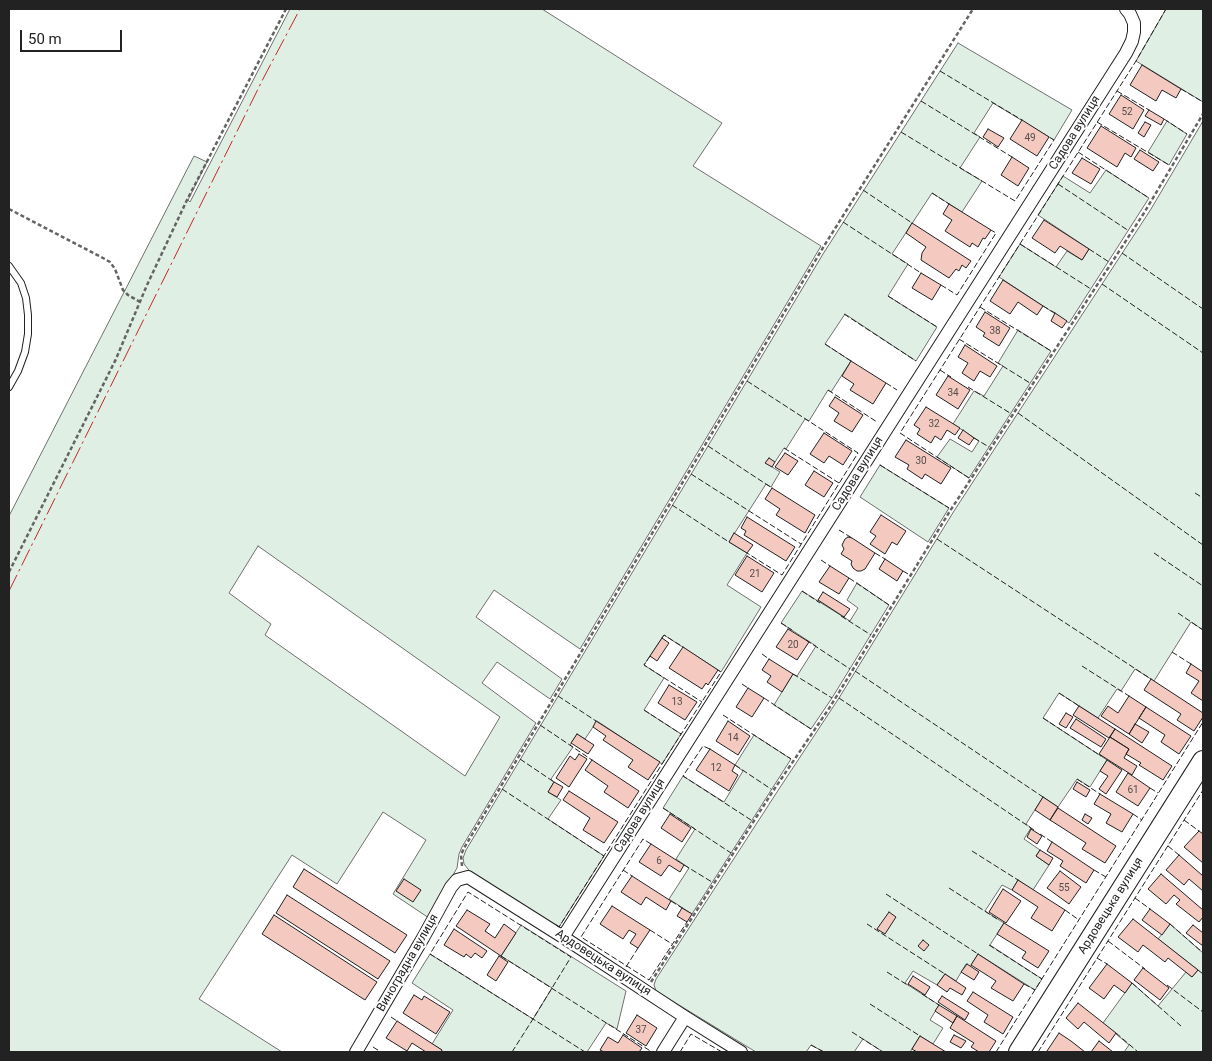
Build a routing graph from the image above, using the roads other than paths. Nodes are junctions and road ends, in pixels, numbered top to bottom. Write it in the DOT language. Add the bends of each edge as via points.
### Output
graph roads {
  1 [pos="1126,9"];
  2 [pos="9,266"];
  3 [pos="9,387"];
  4 [pos="1203,761"];
  5 [pos="464,877"];
  6 [pos="563,937"];
  7 [pos="685,1017"];
  8 [pos="356,1052"];
  9 [pos="663,1052"];
  10 [pos="741,1052"];
  11 [pos="1019,1052"];
  1 -- 6 [label="street, Садова вулиця" via="1134,23 1134,32 1126,53"];
  2 -- 3 [label="lane" via="21,283 28,315 25,352"];
  4 -- 11 [label="highway, Ардовецька вулиця"];
  5 -- 6 [label="street, Ардовецька вулиця"];
  5 -- 8 [label="street, Виноградна вулиця" via="451,887"];
  6 -- 7 [label="street, Ардовецька вулиця"];
  7 -- 9 [label="street"];
  7 -- 10 [label="street, Ардовецька вулиця"];
}
